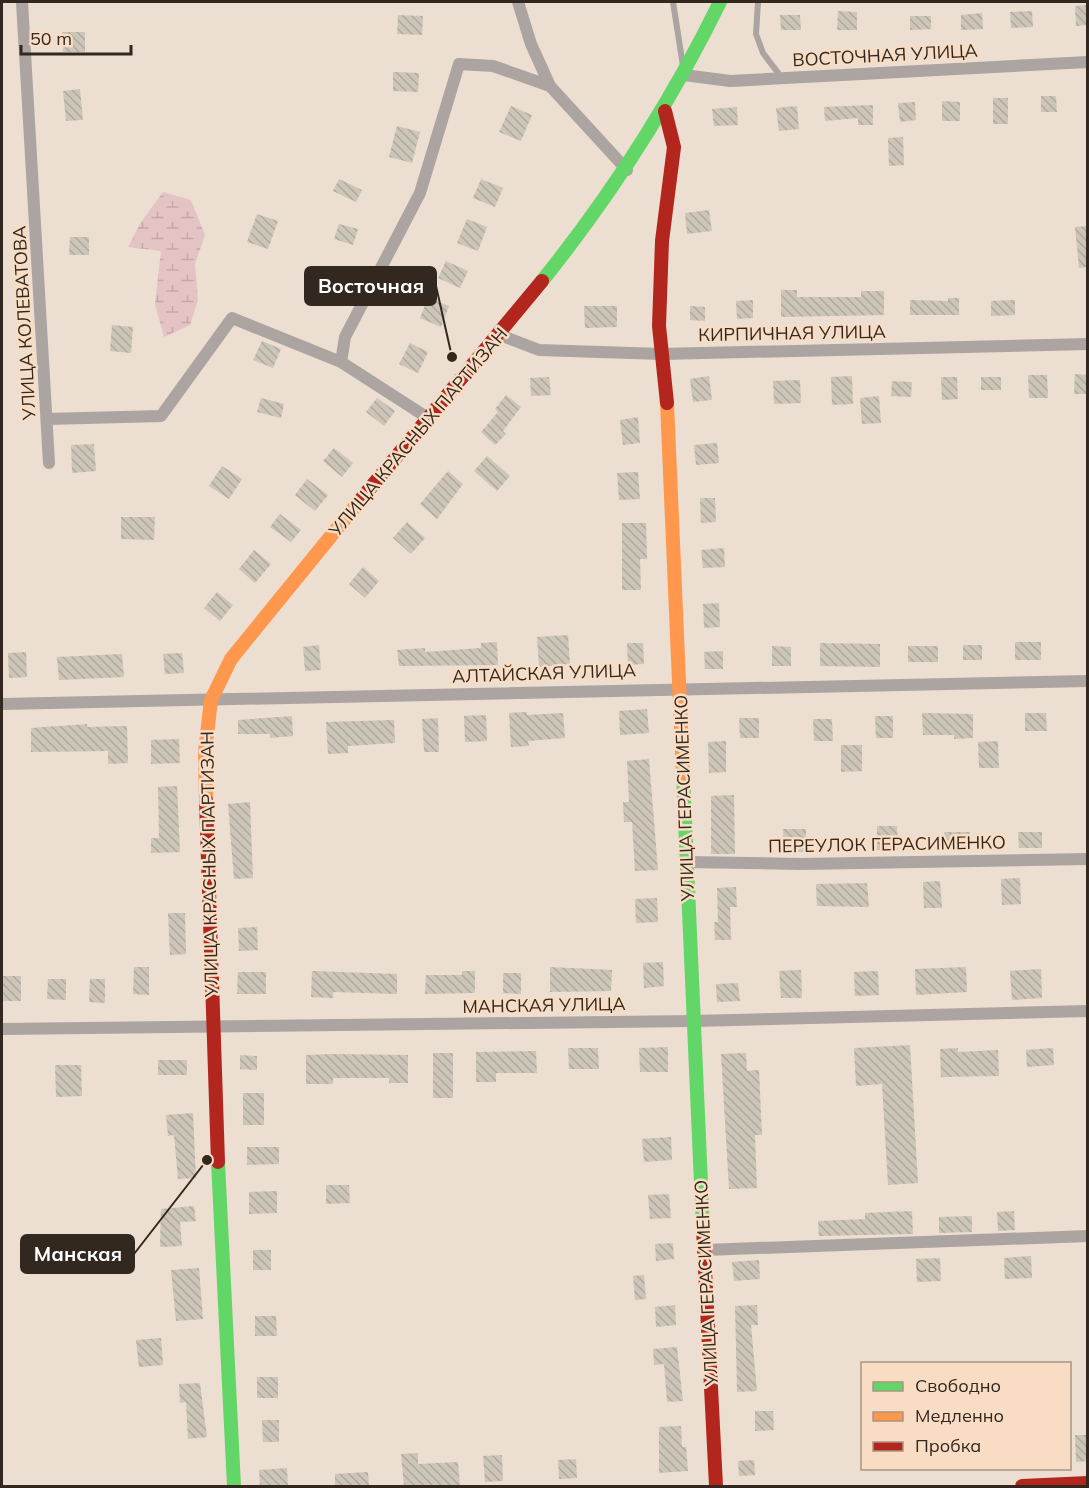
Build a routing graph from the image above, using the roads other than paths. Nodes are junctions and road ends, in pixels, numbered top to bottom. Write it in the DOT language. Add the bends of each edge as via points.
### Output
graph roads {
  1 [pos="22,2"];
  2 [pos="518,2"];
  3 [pos="673,2"];
  4 [pos="720,2"];
  5 [pos="758,2"];
  6 [pos="1088,62"];
  7 [pos="684,75"];
  8 [pos="782,78"];
  9 [pos="550,86"];
  10 [pos="665,111"];
  11 [pos="627,170"];
  12 [pos="500,335"];
  13 [pos="1088,344"];
  14 [pos="662,354"];
  15 [pos="341,362"];
  16 [pos="428,418"];
  17 [pos="47,419"];
  18 [pos="49,463"];
  19 [pos="1088,681"];
  20 [pos="679,688"];
  21 [pos="211,700"];
  22 [pos="2,704"];
  23 [pos="1088,859"];
  24 [pos="686,862"];
  25 [pos="1088,1011"];
  26 [pos="693,1021"];
  27 [pos="212,1027"];
  28 [pos="2,1029"];
  29 [pos="1088,1236"];
  30 [pos="705,1250"];
  31 [pos="1088,1482"];
  32 [pos="234,1486"];
  33 [pos="716,1486"];
  34 [pos="1022,1486"];
  1 -- 17 [label="street, УЛИЦА КОЛЕВАТОВА"];
  2 -- 9 [label="street"];
  3 -- 7 [label="lane"];
  4 -- 7 [label="main road, УЛИЦА КРАСНЫХ ПАРТИЗАН"];
  5 -- 8 [label="lane" via="756,34 763,54"];
  6 -- 8 [label="street, ВОСТОЧНАЯ УЛИЦА"];
  7 -- 8 [label="street, ВОСТОЧНАЯ УЛИЦА" via="730,81"];
  7 -- 10 [label="main road, УЛИЦА КРАСНЫХ ПАРТИЗАН"];
  9 -- 11 [label="street"];
  9 -- 15 [label="street" via="493,66 459,64 420,193 345,337"];
  10 -- 11 [label="main road, УЛИЦА КРАСНЫХ ПАРТИЗАН"];
  10 -- 14 [label="main road, УЛИЦА ГЕРАСИМЕНКО" via="674,147 662,241"];
  11 -- 12 [label="main road, УЛИЦА КРАСНЫХ ПАРТИЗАН"];
  12 -- 14 [label="street, КИРПИЧНАЯ УЛИЦА" via="539,350"];
  12 -- 16 [label="main road, УЛИЦА КРАСНЫХ ПАРТИЗАН"];
  13 -- 14 [label="street, КИРПИЧНАЯ УЛИЦА"];
  14 -- 20 [label="main road, УЛИЦА ГЕРАСИМЕНКО" via="669,419"];
  15 -- 16 [label="street"];
  15 -- 17 [label="street" via="232,318 161,416"];
  16 -- 21 [label="main road, УЛИЦА КРАСНЫХ ПАРТИЗАН" via="247,636"];
  17 -- 18 [label="street, УЛИЦА КОЛЕВАТОВА"];
  19 -- 20 [label="street, АЛТАЙСКАЯ УЛИЦА"];
  20 -- 21 [label="street, АЛТАЙСКАЯ УЛИЦА"];
  20 -- 24 [label="main road, УЛИЦА ГЕРАСИМЕНКО"];
  21 -- 22 [label="street, АЛТАЙСКАЯ УЛИЦА"];
  21 -- 27 [label="main road, УЛИЦА КРАСНЫХ ПАРТИЗАН" via="205,752"];
  23 -- 24 [label="street, ПЕРЕУЛОК ГЕРАСИМЕНКО"];
  24 -- 26 [label="main road, УЛИЦА ГЕРАСИМЕНКО"];
  25 -- 26 [label="street, МАНСКАЯ УЛИЦА"];
  26 -- 27 [label="street, МАНСКАЯ УЛИЦА"];
  26 -- 30 [label="main road, УЛИЦА ГЕРАСИМЕНКО"];
  27 -- 28 [label="street, МАНСКАЯ УЛИЦА"];
  27 -- 32 [label="main road, УЛИЦА КРАСНЫХ ПАРТИЗАН"];
  29 -- 30 [label="street"];
  30 -- 33 [label="main road, УЛИЦА ГЕРАСИМЕНКО"];
  31 -- 34 [label="main road"];
}
